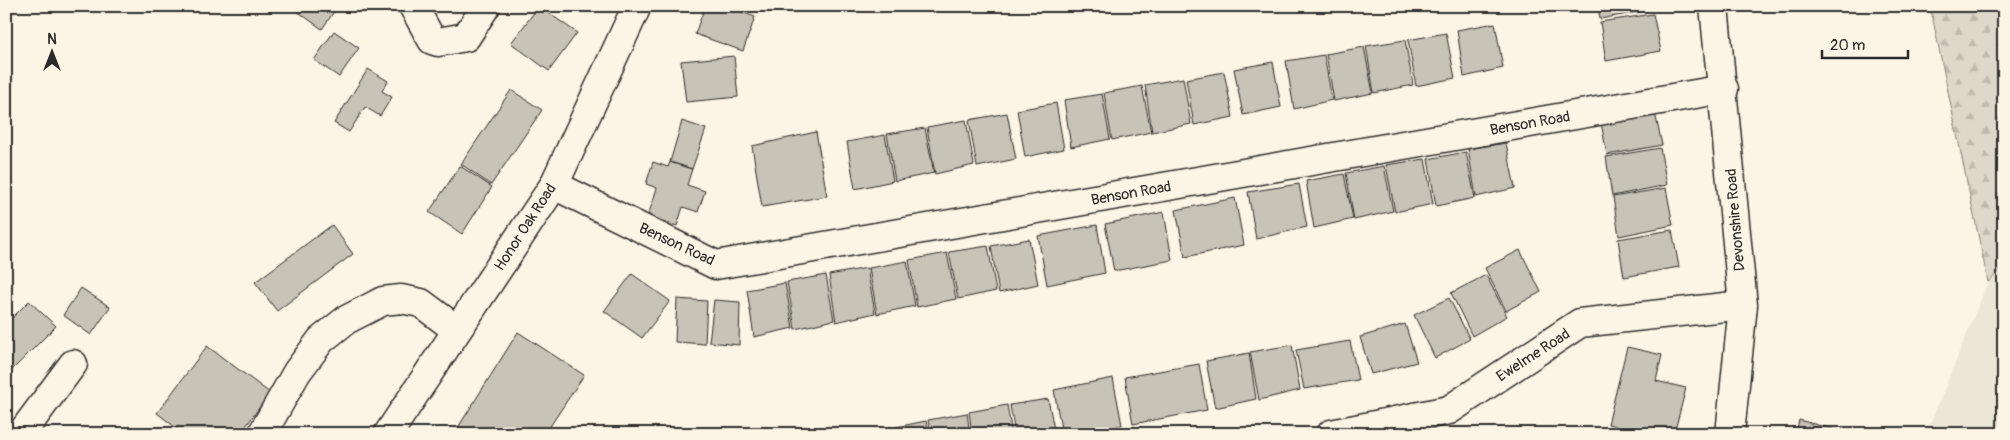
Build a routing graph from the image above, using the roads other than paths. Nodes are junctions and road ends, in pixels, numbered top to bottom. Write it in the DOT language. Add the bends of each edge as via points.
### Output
graph roads {
  1 [pos="413,6"];
  2 [pos="486,6"];
  3 [pos="637,6"];
  4 [pos="1714,6"];
  5 [pos="1724,89"];
  6 [pos="554,184"];
  7 [pos="1743,305"];
  8 [pos="457,330"];
  9 [pos="73,364"];
  10 [pos="20,434"];
  11 [pos="262,434"];
  12 [pos="388,434"];
  13 [pos="1331,434"];
  14 [pos="1730,434"];
  1 -- 2 [label="street" via="432,40 438,42 466,37"];
  3 -- 6 [label="street, Honor Oak Road"];
  4 -- 5 [label="street, Devonshire Road"];
  5 -- 6 [label="street, Benson Road" via="716,265"];
  5 -- 7 [label="street, Devonshire Road"];
  6 -- 8 [label="street, Honor Oak Road"];
  7 -- 13 [label="street, Ewelme Road" via="1580,323 1449,410"];
  7 -- 14 [label="street, Devonshire Road"];
  8 -- 11 [label="street" via="421,303 401,299 382,301 346,320 321,340"];
  8 -- 12 [label="street, Honor Oak Road"];
  9 -- 10 [label="street"];
}
